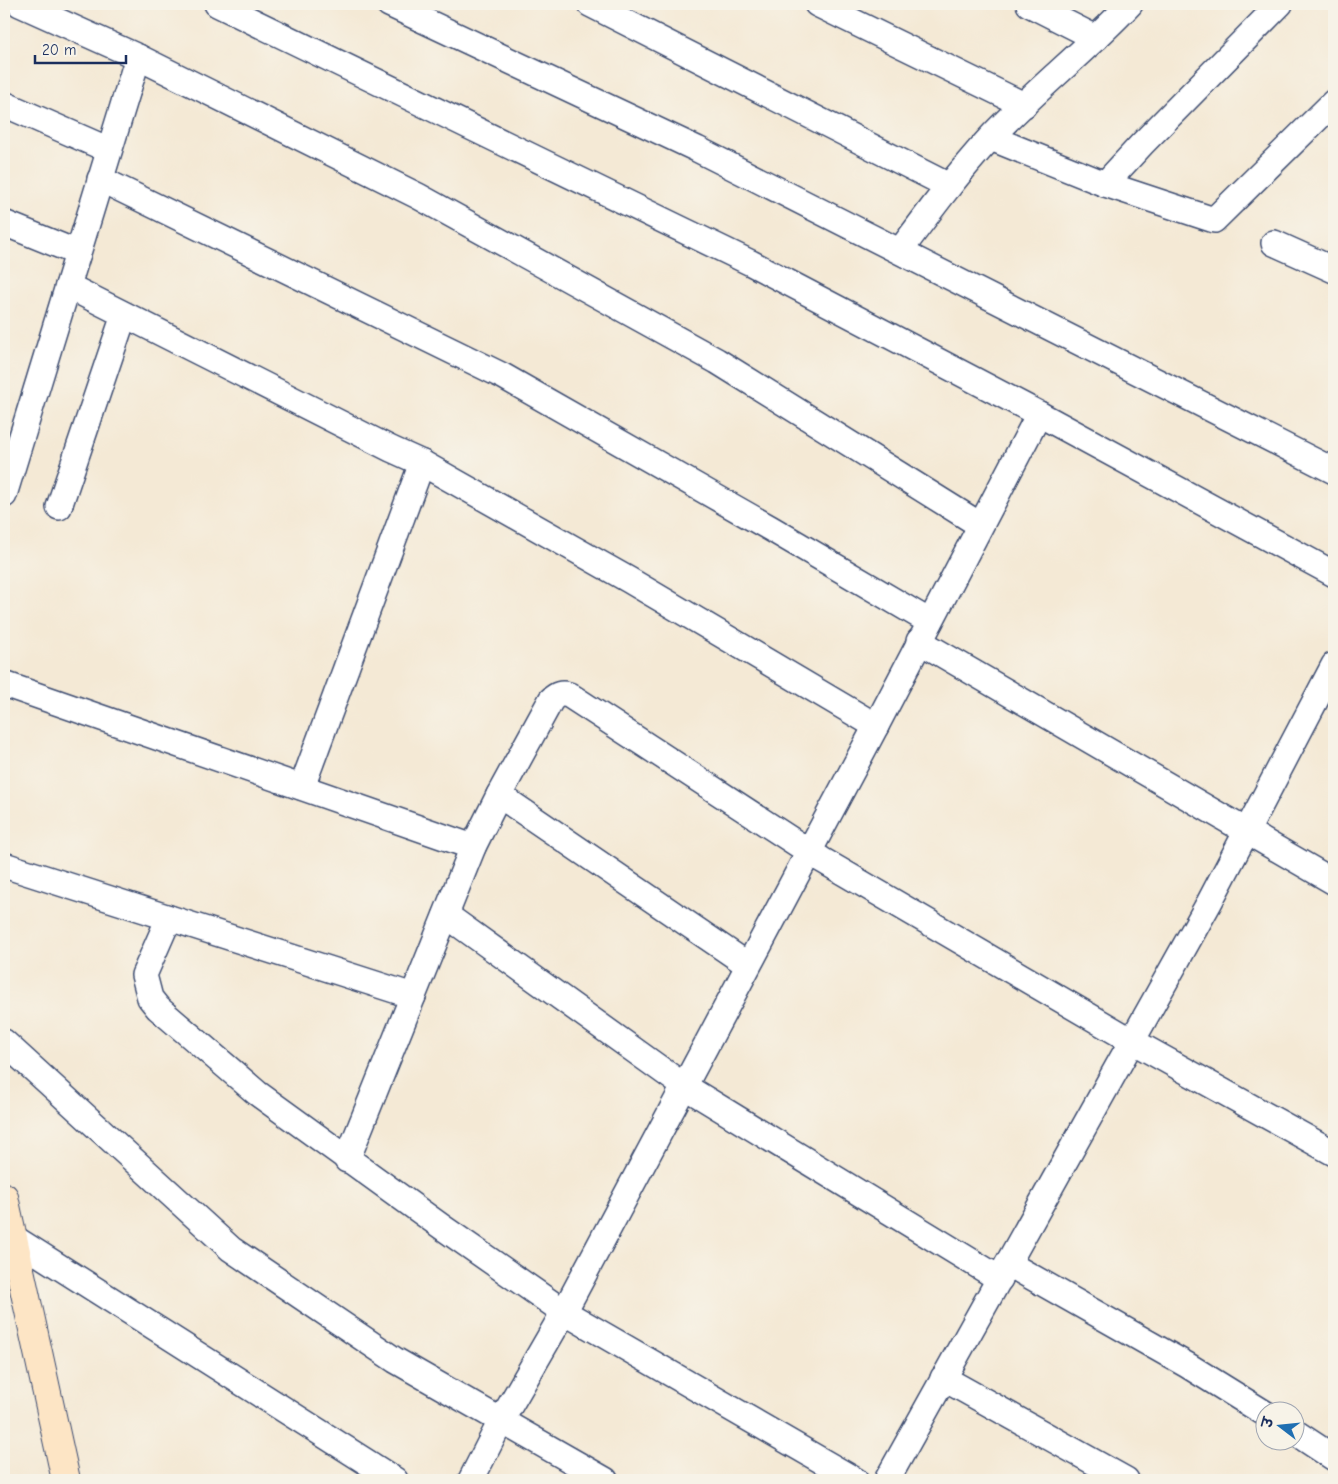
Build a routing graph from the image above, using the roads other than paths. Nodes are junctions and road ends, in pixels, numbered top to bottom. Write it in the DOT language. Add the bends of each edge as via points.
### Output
graph roads {
  1 [pos="20,4"];
  2 [pos="217,4"];
  3 [pos="389,4"];
  4 [pos="590,4"];
  5 [pos="817,4"];
  6 [pos="1029,4"];
  7 [pos="1130,4"];
  8 [pos="1280,4"];
  9 [pos="1096,38"];
  10 [pos="138,57"];
  11 [pos="1334,102"];
  12 [pos="4,104"];
  13 [pos="1024,105"];
  14 [pos="991,138"];
  15 [pos="109,150"];
  16 [pos="100,179"];
  17 [pos="1105,184"];
  18 [pos="949,186"];
  19 [pos="4,223"];
  20 [pos="1274,242"];
  21 [pos="900,251"];
  22 [pos="78,253"];
  23 [pos="1330,262"];
  24 [pos="68,286"];
  25 [pos="124,315"];
  26 [pos="1039,414"];
  27 [pos="422,463"];
  28 [pos="1334,471"];
  29 [pos="4,495"];
  30 [pos="59,507"];
  31 [pos="980,525"];
  32 [pos="1334,574"];
  33 [pos="924,631"];
  34 [pos="1334,665"];
  35 [pos="4,684"];
  36 [pos="876,726"];
  37 [pos="302,787"];
  38 [pos="499,795"];
  39 [pos="1248,831"];
  40 [pos="473,847"];
  41 [pos="809,851"];
  42 [pos="4,865"];
  43 [pos="1334,882"];
  44 [pos="446,915"];
  45 [pos="169,918"];
  46 [pos="748,965"];
  47 [pos="413,996"];
  48 [pos="1132,1041"];
  49 [pos="4,1042"];
  50 [pos="684,1086"];
  51 [pos="1334,1153"];
  52 [pos="347,1160"];
  53 [pos="4,1197"];
  54 [pos="9,1228"];
  55 [pos="1005,1272"];
  56 [pos="564,1312"];
  57 [pos="943,1378"];
  58 [pos="1256,1408"];
  59 [pos="501,1421"];
  60 [pos="1306,1440"];
  61 [pos="1334,1458"];
  62 [pos="66,1480"];
  63 [pos="395,1480"];
  64 [pos="472,1480"];
  65 [pos="605,1480"];
  66 [pos="855,1480"];
  67 [pos="887,1480"];
  68 [pos="1126,1480"];
  1 -- 10 [label="street"];
  2 -- 26 [label="street" via="751,263"];
  3 -- 21 [label="street" via="697,149"];
  4 -- 18 [label="street"];
  5 -- 13 [label="street"];
  6 -- 9 [label="street"];
  7 -- 9 [label="street"];
  8 -- 17 [label="street"];
  9 -- 13 [label="street"];
  10 -- 15 [label="street"];
  10 -- 31 [label="street" via="418,196 708,356"];
  11 -- 17 [label="street" via="1214,220"];
  12 -- 15 [label="street"];
  13 -- 14 [label="street"];
  14 -- 17 [label="street"];
  14 -- 18 [label="street"];
  15 -- 16 [label="street"];
  16 -- 22 [label="street"];
  16 -- 33 [label="street" via="503,376 770,528"];
  18 -- 21 [label="street"];
  19 -- 22 [label="street"];
  20 -- 23 [label="street"];
  21 -- 28 [label="street"];
  22 -- 24 [label="street"];
  24 -- 25 [label="street"];
  24 -- 29 [label="street"];
  25 -- 27 [label="street"];
  25 -- 30 [label="street"];
  26 -- 31 [label="street"];
  26 -- 32 [label="street"];
  27 -- 36 [label="street" via="629,580"];
  27 -- 37 [label="street"];
  31 -- 33 [label="street"];
  33 -- 36 [label="street"];
  33 -- 39 [label="street"];
  34 -- 39 [label="street"];
  35 -- 37 [label="street"];
  36 -- 41 [label="street"];
  37 -- 40 [label="street"];
  38 -- 40 [label="street"];
  38 -- 41 [label="street" via="552,700 557,694 564,694"];
  38 -- 46 [label="street"];
  39 -- 43 [label="street"];
  39 -- 48 [label="street"];
  40 -- 44 [label="street"];
  41 -- 46 [label="street"];
  41 -- 48 [label="street"];
  42 -- 45 [label="street"];
  44 -- 47 [label="street"];
  44 -- 50 [label="street"];
  45 -- 47 [label="street"];
  45 -- 52 [label="street" via="144,975 150,998 257,1093"];
  46 -- 50 [label="street"];
  47 -- 52 [label="street"];
  48 -- 51 [label="street"];
  48 -- 55 [label="street"];
  49 -- 59 [label="street" via="231,1249 395,1360"];
  50 -- 55 [label="street"];
  50 -- 56 [label="street"];
  52 -- 56 [label="street"];
  53 -- 54 [label="street"];
  54 -- 62 [label="street"];
  54 -- 63 [label="street"];
  55 -- 57 [label="street"];
  55 -- 58 [label="street" via="1187,1365"];
  56 -- 59 [label="street"];
  56 -- 66 [label="street"];
  57 -- 67 [label="street"];
  57 -- 68 [label="street"];
  59 -- 64 [label="street"];
  59 -- 65 [label="street"];
  60 -- 61 [label="street"];
}
